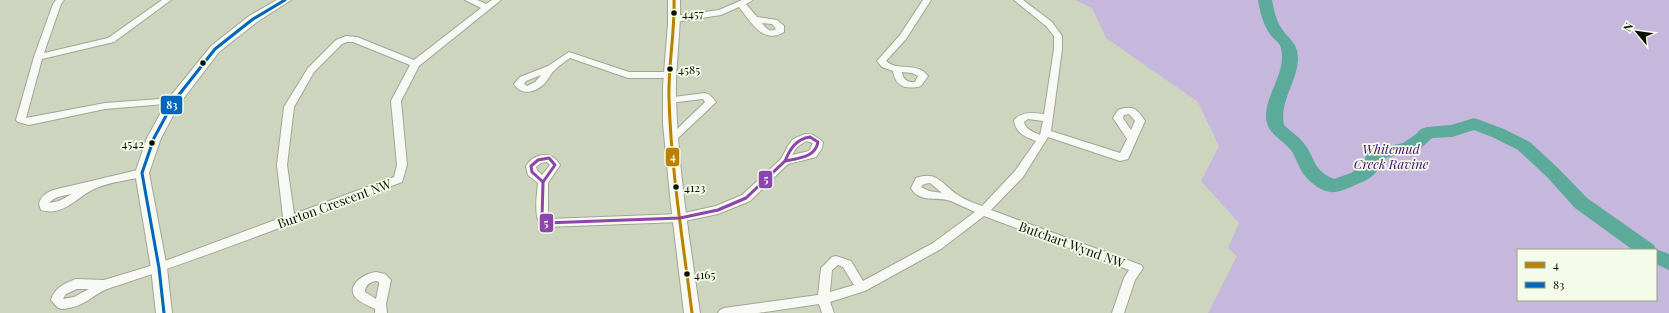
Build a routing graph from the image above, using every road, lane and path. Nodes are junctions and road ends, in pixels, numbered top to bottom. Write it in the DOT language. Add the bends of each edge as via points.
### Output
graph roads {
  1 [pos="60,0"];
  2 [pos="166,0"];
  3 [pos="285,0"];
  4 [pos="497,0"];
  5 [pos="674,0"];
  6 [pos="927,0"];
  7 [pos="1018,0"];
  8 [pos="475,1"];
  9 [pos="745,2"];
  10 [pos="487,7"];
  11 [pos="675,19"];
  12 [pos="754,19"];
  13 [pos="38,57"];
  14 [pos="415,64"];
  15 [pos="550,68"];
  16 [pos="897,70"];
  17 [pos="669,75"];
  18 [pos="669,100"];
  19 [pos="174,101"];
  20 [pos="1048,118"];
  21 [pos="1044,136"];
  22 [pos="672,139"];
  23 [pos="1132,139"];
  24 [pos="785,162"];
  25 [pos="142,174"];
  26 [pos="543,182"];
  27 [pos="90,186"];
  28 [pos="950,197"];
  29 [pos="983,211"];
  30 [pos="680,218"];
  31 [pos="289,219"];
  32 [pos="159,268"];
  33 [pos="104,285"];
  34 [pos="861,288"];
  35 [pos="823,299"];
  36 [pos="164,313"];
  37 [pos="692,313"];
  38 [pos="724,313"];
  39 [pos="828,313"];
  40 [pos="1118,313"];
  1 -- 13 [label="street"];
  2 -- 13 [label="street" via="111,40"];
  3 -- 19 [label="street" via="253,19 215,49"];
  4 -- 10 [label="street, Burton Crescent NW"];
  5 -- 11 [label="street"];
  6 -- 16 [label="street" via="903,37 881,61"];
  7 -- 20 [label="street" via="1049,24 1058,36"];
  8 -- 10 [label="street"];
  9 -- 11 [label="street" via="721,12"];
  9 -- 12 [label="street"];
  10 -- 14 [label="street, Burton Crescent NW"];
  11 -- 17 [label="street"];
  13 -- 19 [label="street" via="20,118 25,122 105,106"];
  14 -- 31 [label="street, Burton Crescent NW" via="396,101 402,165 398,180"];
  14 -- 31 [label="street" via="346,39 339,42 311,70 289,107 282,166"];
  15 -- 17 [label="street" via="569,55 628,75"];
  17 -- 18 [label="street"];
  18 -- 22 [label="street"];
  18 -- 22 [label="street" via="705,96 711,102"];
  19 -- 25 [label="street" via="154,138"];
  20 -- 21 [label="street"];
  20 -- 21 [label="street" via="1027,116 1019,120 1021,129"];
  21 -- 23 [label="street" via="1120,157 1124,156"];
  21 -- 29 [label="street" via="1019,174"];
  22 -- 30 [label="street"];
  24 -- 30 [label="street" via="746,198 718,210"];
  25 -- 27 [label="street"];
  25 -- 32 [label="street"];
  26 -- 30 [label="street" via="542,219 545,223"];
  28 -- 29 [label="street"];
  29 -- 34 [label="street" via="937,246"];
  29 -- 40 [label="street, Butchart Wynd NW" via="1137,268 1130,278"];
  30 -- 37 [label="street"];
  31 -- 32 [label="street, Burton Crescent NW"];
  32 -- 33 [label="street, Burton Crescent NW"];
  32 -- 36 [label="street"];
  34 -- 35 [label="street"];
  34 -- 35 [label="street" via="847,264 836,260 827,268"];
  35 -- 38 [label="street"];
  35 -- 39 [label="street"];
}
